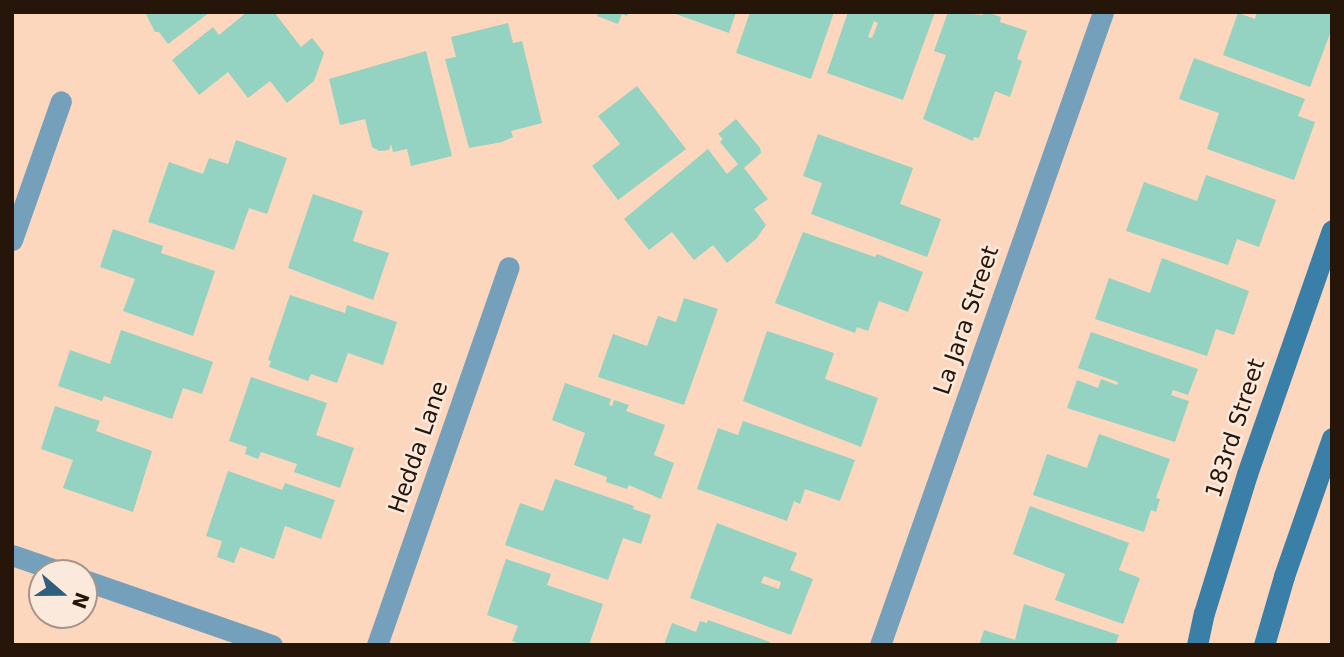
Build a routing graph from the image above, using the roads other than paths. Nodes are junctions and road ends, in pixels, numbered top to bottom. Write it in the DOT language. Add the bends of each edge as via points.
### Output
graph roads {
  1 [pos="1103,12"];
  2 [pos="61,101"];
  3 [pos="1332,230"];
  4 [pos="12,240"];
  5 [pos="509,267"];
  6 [pos="1332,438"];
  7 [pos="98,585"];
  8 [pos="272,645"];
  9 [pos="377,645"];
  10 [pos="880,645"];
  11 [pos="1197,645"];
  12 [pos="1264,645"];
  1 -- 10 [label="street, La Jara Street"];
  2 -- 4 [label="street"];
  3 -- 11 [label="street, 183rd Street" via="1247,474"];
  5 -- 9 [label="street, Hedda Lane"];
  6 -- 12 [label="street"];
  7 -- 8 [label="street"];
}
